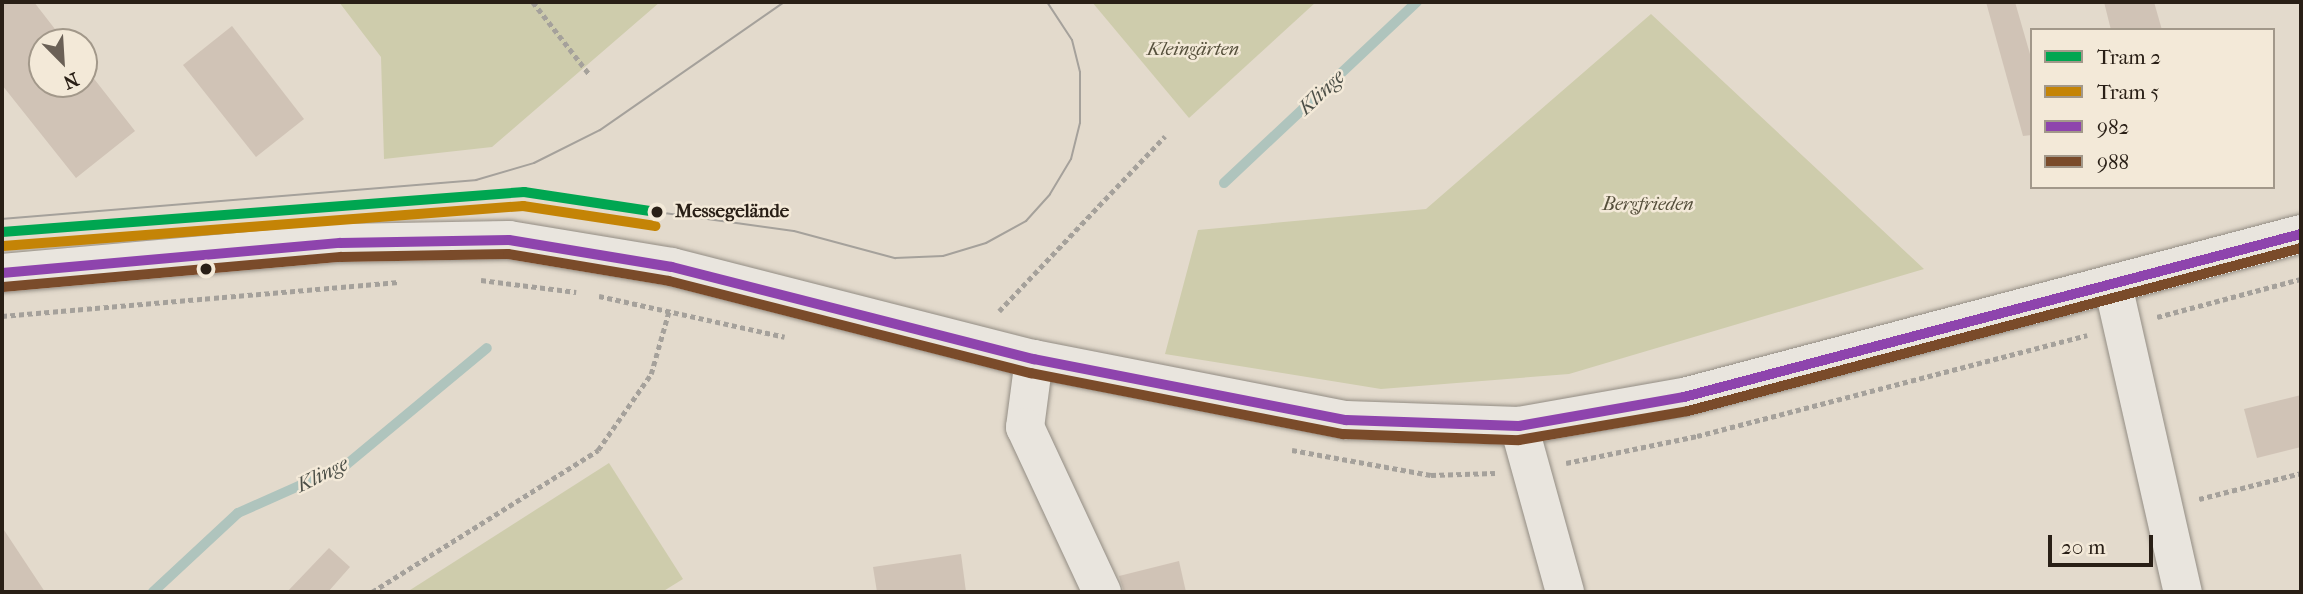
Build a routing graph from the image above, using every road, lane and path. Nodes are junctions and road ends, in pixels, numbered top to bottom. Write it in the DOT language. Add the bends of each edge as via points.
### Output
graph roads {
  1 [pos="533,2"];
  2 [pos="590,75"];
  3 [pos="1165,136"];
  4 [pos="2301,234"];
  5 [pos="672,267"];
  6 [pos="2,273"];
  7 [pos="2113,285"];
  8 [pos="311,289"];
  9 [pos="2,316"];
  10 [pos="970,342"];
  11 [pos="1034,359"];
  12 [pos="1519,426"];
  13 [pos="2301,473"];
  14 [pos="2164,508"];
  15 [pos="372,592"];
  16 [pos="1102,592"];
  17 [pos="1564,592"];
  18 [pos="2183,592"];
  1 -- 2 [label="path"];
  3 -- 10 [label="path"];
  4 -- 7 [label="street"];
  5 -- 6 [label="street" via="509,240 340,243"];
  5 -- 10 [label="street"];
  5 -- 15 [label="path" via="669,311 651,374 598,450"];
  7 -- 12 [label="street" via="1684,397"];
  7 -- 14 [label="street"];
  8 -- 9 [label="path"];
  10 -- 11 [label="street"];
  11 -- 12 [label="street" via="1346,420"];
  11 -- 16 [label="street" via="1025,427"];
  12 -- 17 [label="street"];
  13 -- 14 [label="path"];
  14 -- 18 [label="street"];
}
